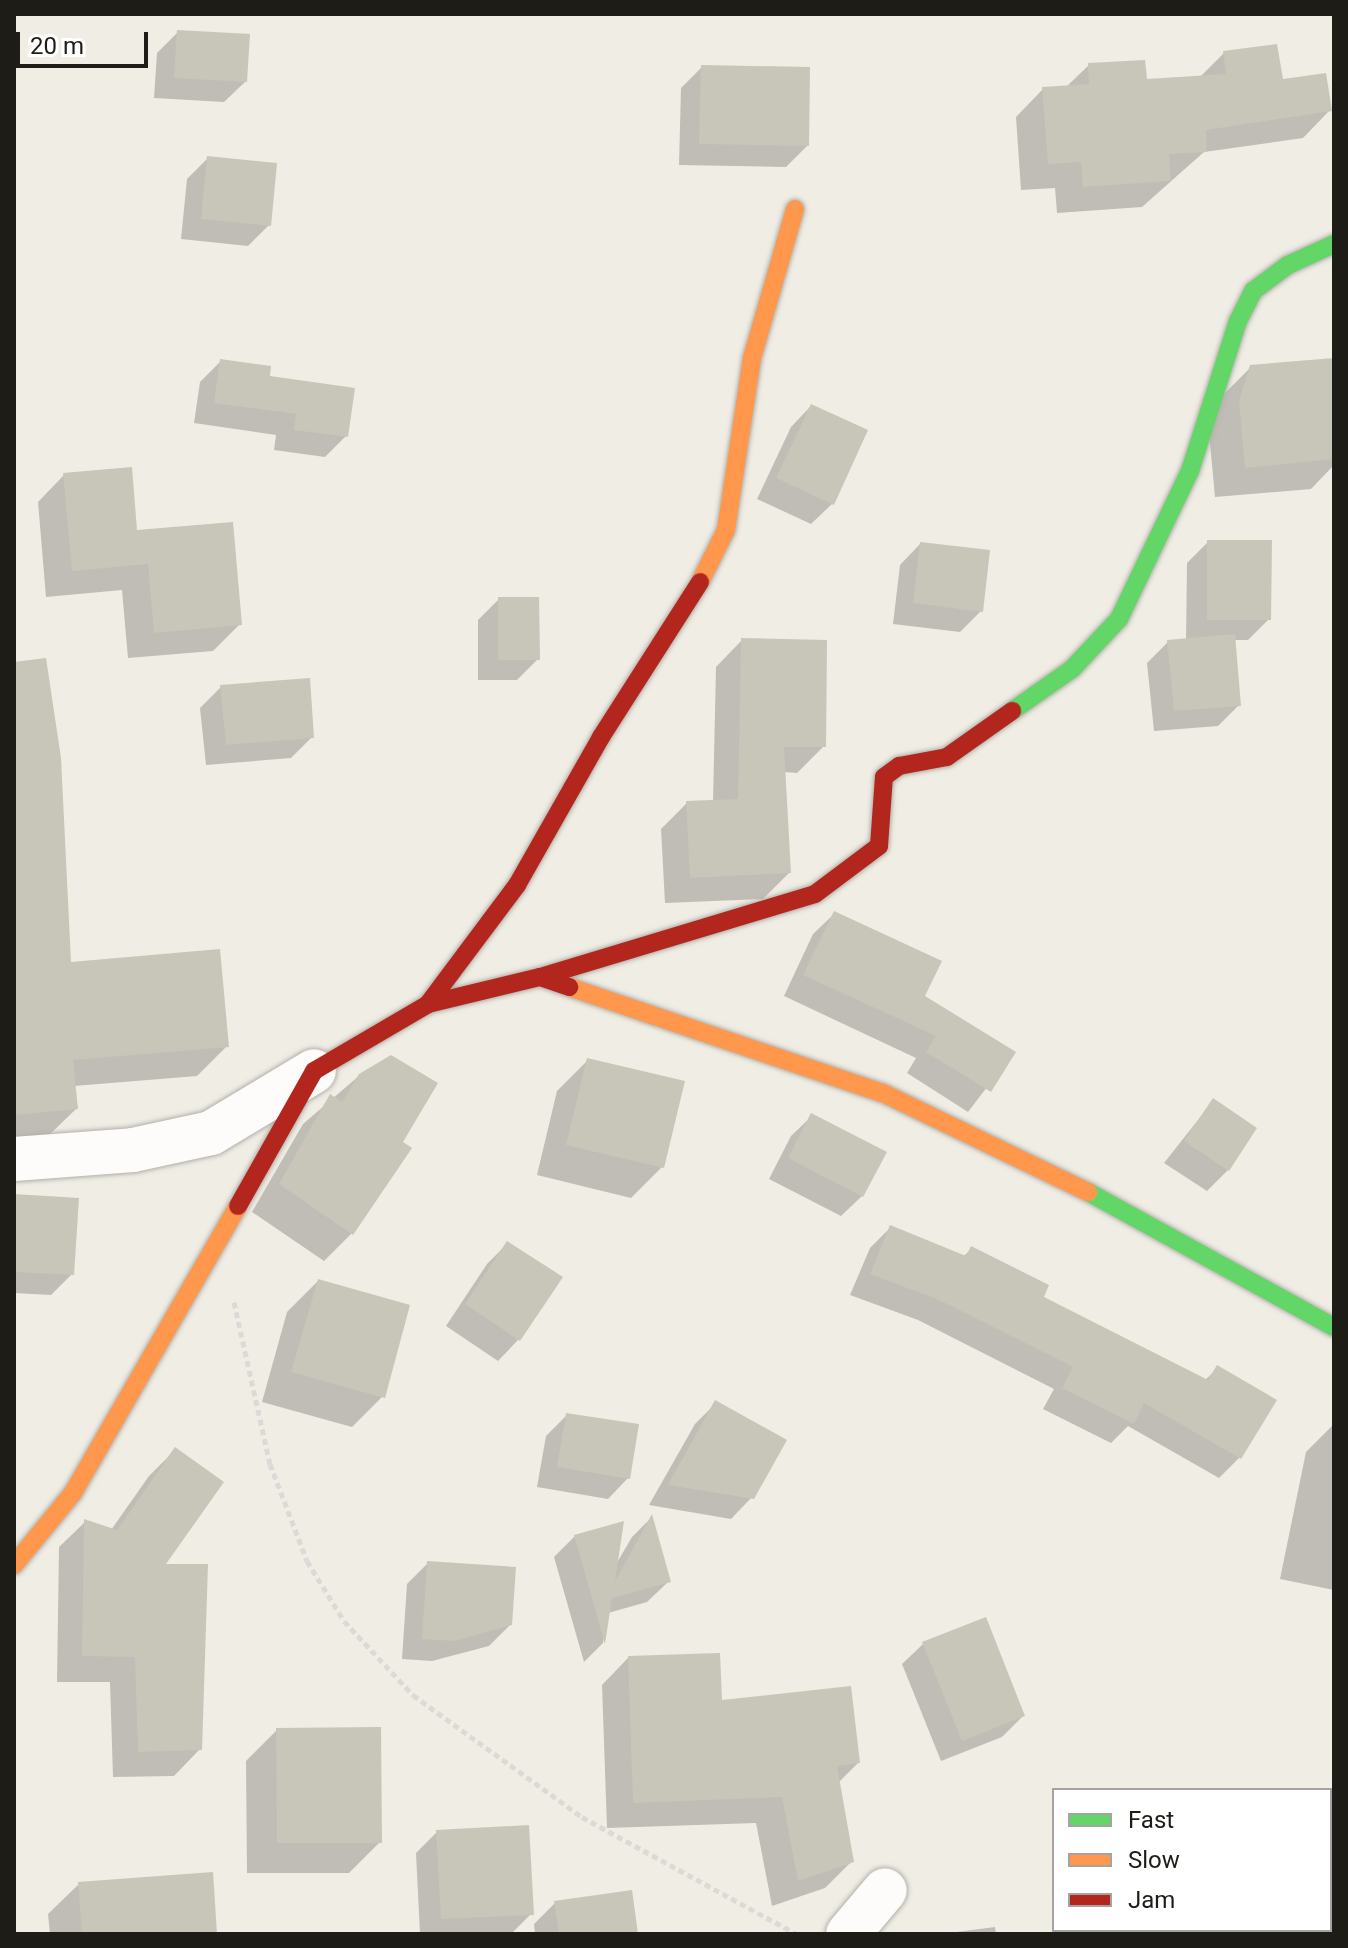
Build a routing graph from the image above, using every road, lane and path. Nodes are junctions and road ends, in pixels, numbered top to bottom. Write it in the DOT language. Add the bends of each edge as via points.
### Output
graph roads {
  1 [pos="795,209"];
  2 [pos="1334,244"];
  3 [pos="540,977"];
  4 [pos="428,1004"];
  5 [pos="314,1071"];
  6 [pos="14,1159"];
  7 [pos="233,1289"];
  8 [pos="1334,1327"];
  9 [pos="14,1565"];
  10 [pos="885,1890"];
  11 [pos="797,1934"];
  12 [pos="848,1934"];
  1 -- 4 [label="street" via="752,358 726,530 691,600 601,737 517,885"];
  2 -- 3 [label="street" via="1288,265 1253,291 1233,333 1190,471 1153,551 1119,619 1072,669 947,757 899,766 884,777 879,846 815,894"];
  3 -- 4 [label="street"];
  3 -- 8 [label="street" via="883,1093 1104,1200"];
  4 -- 5 [label="street"];
  5 -- 6 [label="street" via="211,1133 133,1150"];
  5 -- 9 [label="street" via="101,1447 73,1493"];
  7 -- 11 [label="path" via="270,1464 307,1561 344,1621 413,1695 582,1817"];
  10 -- 12 [label="street"];
}
